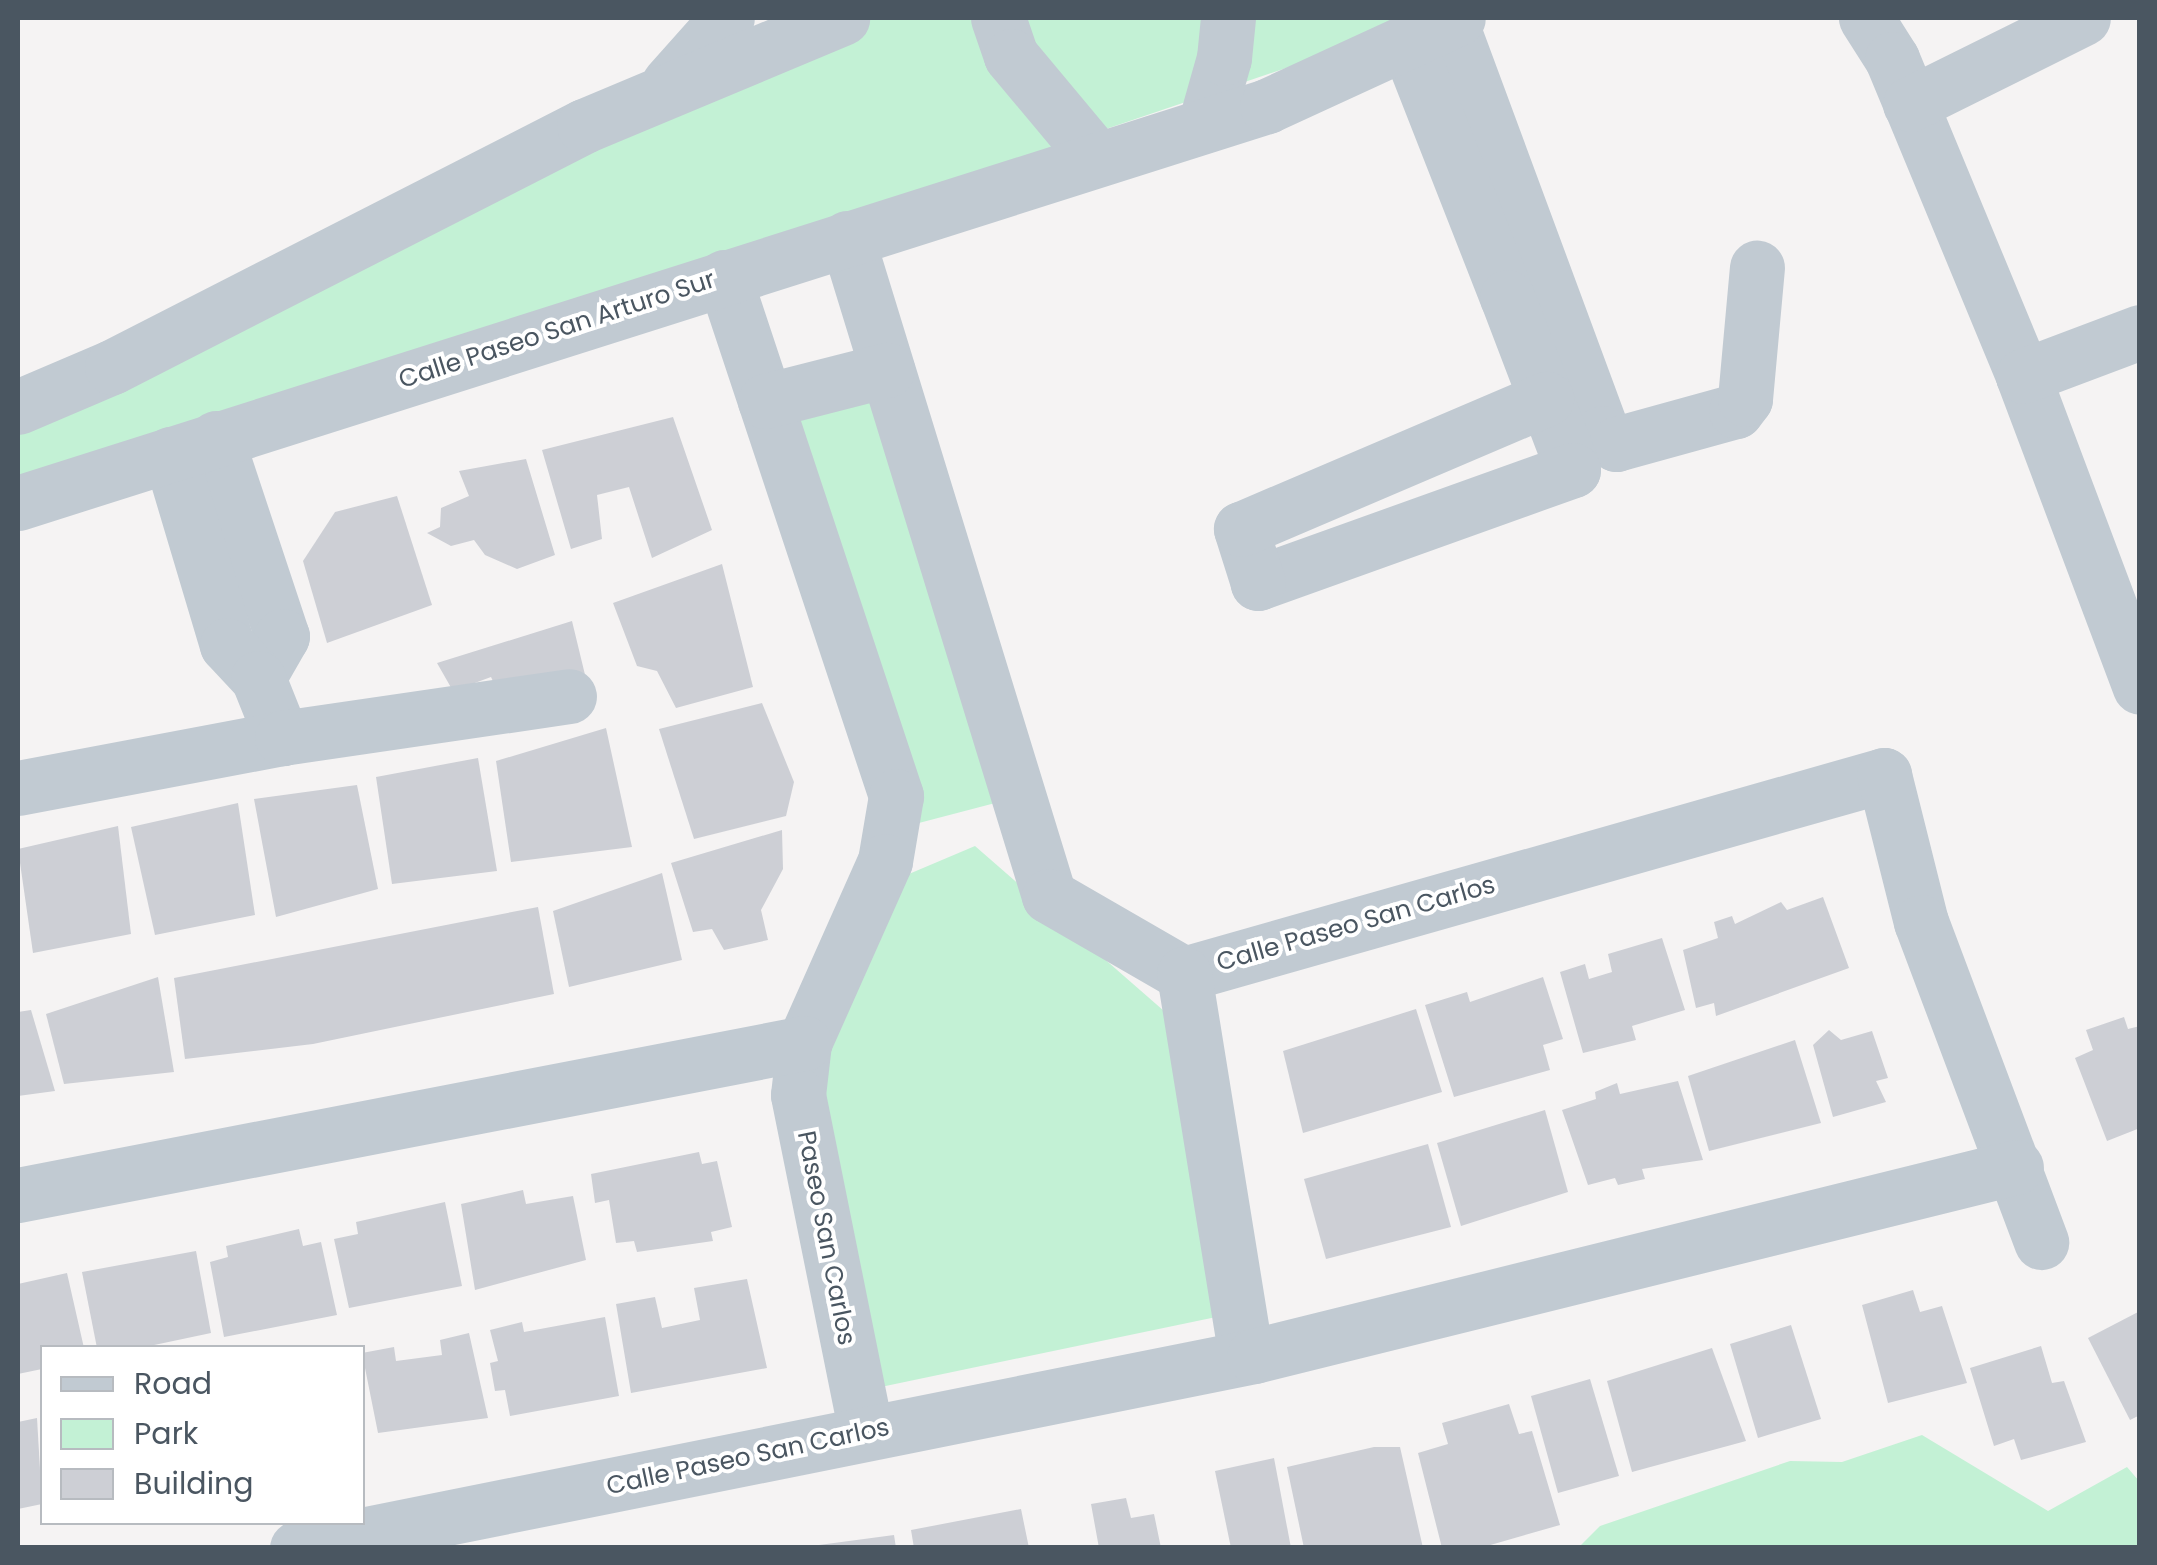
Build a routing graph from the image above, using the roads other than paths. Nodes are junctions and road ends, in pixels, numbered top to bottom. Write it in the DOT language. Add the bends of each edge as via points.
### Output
graph roads {
  1 [pos="726,18"];
  2 [pos="842,18"];
  3 [pos="998,18"];
  4 [pos="1228,18"];
  5 [pos="2083,18"];
  6 [pos="1870,19"];
  7 [pos="1438,27"];
  8 [pos="660,94"];
  9 [pos="1910,104"];
  10 [pos="1205,125"];
  11 [pos="1097,158"];
  12 [pos="847,238"];
  13 [pos="1757,268"];
  14 [pos="724,278"];
  15 [pos="2140,332"];
  16 [pos="888,370"];
  17 [pos="2023,376"];
  18 [pos="1546,399"];
  19 [pos="765,401"];
  20 [pos="18,407"];
  21 [pos="193,446"];
  22 [pos="18,504"];
  23 [pos="2137,672"];
  24 [pos="569,696"];
  25 [pos="282,738"];
  26 [pos="18,788"];
  27 [pos="1184,974"];
  28 [pos="804,1042"];
  29 [pos="2016,1167"];
  30 [pos="18,1195"];
  31 [pos="2041,1242"];
  32 [pos="1246,1357"];
  33 [pos="866,1432"];
  34 [pos="297,1548"];
  1 -- 8 [label="street"];
  2 -- 8 [label="street"];
  3 -- 11 [label="street" via="1012,56"];
  4 -- 10 [label="street"];
  5 -- 9 [label="street"];
  6 -- 9 [label="street"];
  7 -- 10 [label="street, Calle Paseo San Arturo Sur" via="1267,106"];
  7 -- 13 [label="street" via="1602,433 1616,444 1736,411 1745,399"];
  7 -- 18 [label="street"];
  8 -- 20 [label="street" via="584,126 90,378"];
  9 -- 17 [label="street"];
  10 -- 11 [label="street, Calle Paseo San Arturo Sur"];
  11 -- 12 [label="street, Calle Paseo San Arturo Sur"];
  12 -- 14 [label="street, Calle Paseo San Arturo Sur"];
  12 -- 16 [label="street, Calle Paseo San Carlos"];
  14 -- 19 [label="street"];
  14 -- 21 [label="street, Calle Paseo San Arturo Sur"];
  15 -- 17 [label="street"];
  16 -- 19 [label="street"];
  16 -- 27 [label="street, Calle Paseo San Carlos" via="1048,896"];
  17 -- 23 [label="street"];
  18 -- 18 [label="street" via="1241,529 1258,583 1573,470"];
  19 -- 28 [label="street" via="896,796 885,861"];
  21 -- 22 [label="street, Calle Paseo San Arturo Sur"];
  21 -- 25 [label="street" via="227,645 258,678"];
  24 -- 25 [label="street"];
  25 -- 26 [label="street"];
  27 -- 29 [label="street, Calle Paseo San Carlos" via="1884,775 1922,922"];
  27 -- 32 [label="street"];
  28 -- 30 [label="street"];
  28 -- 33 [label="street, Paseo San Carlos" via="798,1095"];
  29 -- 31 [label="street, Calle Paseo San Carlos"];
  29 -- 32 [label="street, Calle Paseo San Carlos"];
  32 -- 33 [label="street, Calle Paseo San Carlos"];
  33 -- 34 [label="street, Calle Paseo San Carlos"];
}
